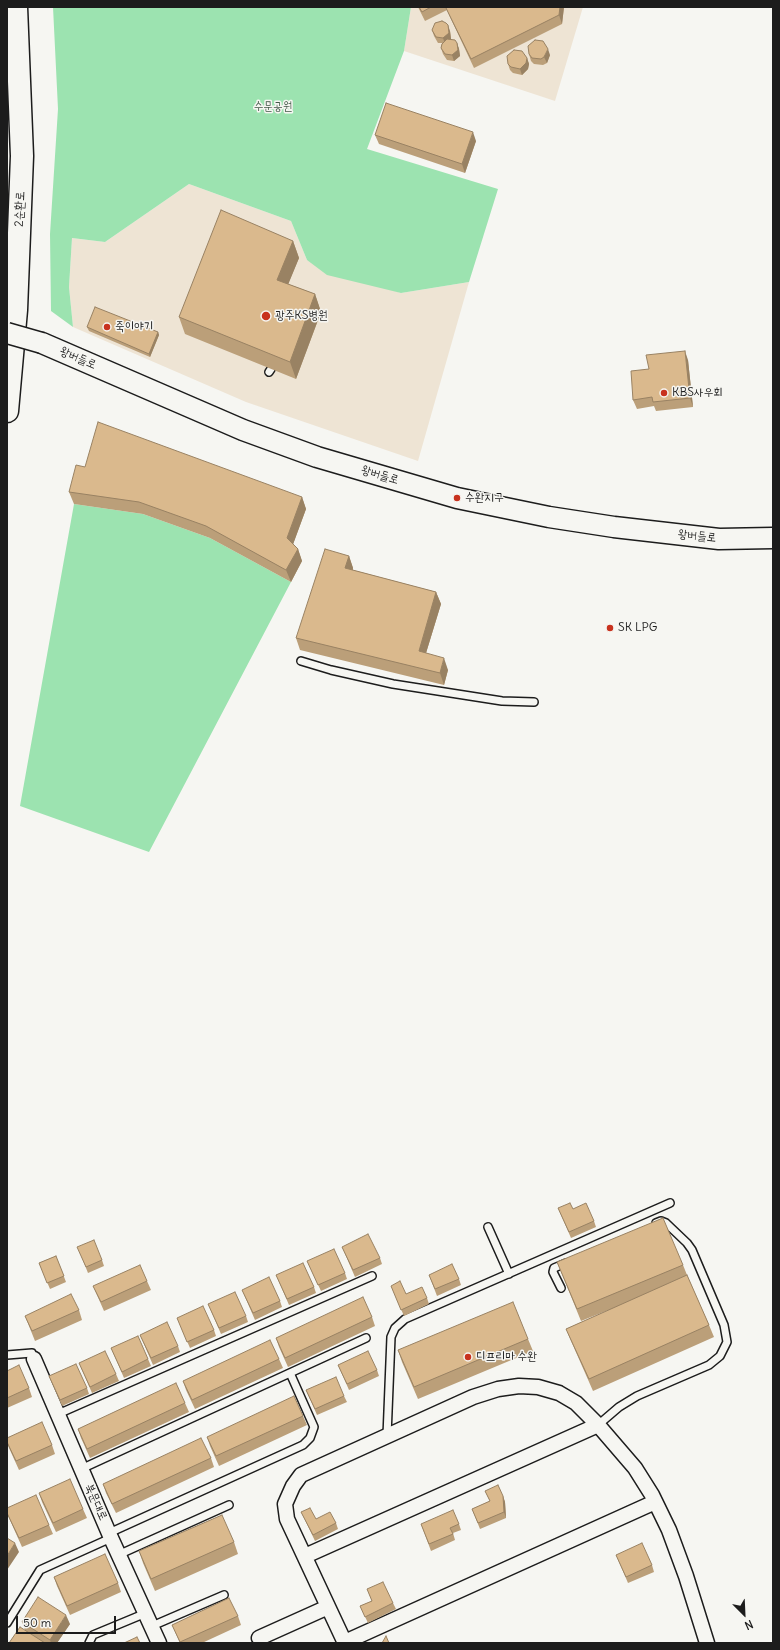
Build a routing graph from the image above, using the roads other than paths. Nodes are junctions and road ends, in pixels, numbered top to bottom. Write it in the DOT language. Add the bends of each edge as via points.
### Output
graph roads {
  1 [pos="16,7"];
  2 [pos="7,333"];
  3 [pos="7,411"];
  4 [pos="773,538"];
  5 [pos="301,661"];
  6 [pos="534,702"];
  7 [pos="670,1203"];
  8 [pos="488,1227"];
  9 [pos="646,1228"];
  10 [pos="575,1259"];
  11 [pos="509,1274"];
  12 [pos="372,1276"];
  13 [pos="561,1288"];
  14 [pos="366,1338"];
  15 [pos="7,1355"];
  16 [pos="34,1359"];
  17 [pos="290,1373"];
  18 [pos="58,1414"];
  19 [pos="598,1425"];
  20 [pos="388,1436"];
  21 [pos="81,1468"];
  22 [pos="655,1502"];
  23 [pos="229,1505"];
  24 [pos="110,1536"];
  25 [pos="118,1554"];
  26 [pos="305,1556"];
  27 [pos="224,1595"];
  28 [pos="328,1607"];
  29 [pos="146,1613"];
  30 [pos="7,1623"];
  31 [pos="152,1626"];
  32 [pos="259,1638"];
  33 [pos="89,1643"];
  34 [pos="160,1643"];
  35 [pos="345,1643"];
  36 [pos="707,1643"];
  1 -- 3 [label="highway, 2순환로" via="22,156 16,310"];
  2 -- 4 [label="main road, 왕버들로, bridge" via="42,342 243,430 317,457 452,496 549,517 614,527 719,538"];
  5 -- 6 [label="lane" via="393,684 502,701"];
  7 -- 11 [label="lane"];
  8 -- 11 [label="lane"];
  9 -- 19 [label="lane" via="661,1221 666,1223 692,1250 724,1325 727,1342 720,1356 709,1366 637,1396"];
  10 -- 13 [label="lane" via="554,1268"];
  11 -- 20 [label="lane" via="405,1319 395,1328 391,1337"];
  12 -- 18 [label="lane"];
  14 -- 17 [label="lane"];
  15 -- 16 [label="lane" via="32,1353"];
  16 -- 18 [label="street, 북문대로"];
  17 -- 21 [label="lane"];
  17 -- 24 [label="lane" via="314,1427 310,1438 303,1445"];
  18 -- 21 [label="street, 북문대로"];
  19 -- 20 [label="street" via="576,1403 559,1393 538,1387 519,1386 473,1397"];
  19 -- 22 [label="street" via="635,1468"];
  19 -- 26 [label="street"];
  20 -- 26 [label="street" via="301,1475 293,1486 285,1504 287,1519"];
  21 -- 24 [label="street, 북문대로"];
  22 -- 35 [label="street"];
  22 -- 36 [label="street" via="669,1530 686,1576"];
  23 -- 25 [label="lane"];
  24 -- 25 [label="street, 북문대로"];
  24 -- 30 [label="lane" via="40,1570"];
  25 -- 29 [label="street, 북문대로"];
  26 -- 28 [label="street"];
  27 -- 31 [label="lane"];
  28 -- 32 [label="street"];
  28 -- 35 [label="street"];
  29 -- 31 [label="street, 북문대로"];
  29 -- 33 [label="lane" via="93,1635"];
  31 -- 34 [label="street, 북문대로"];
}
